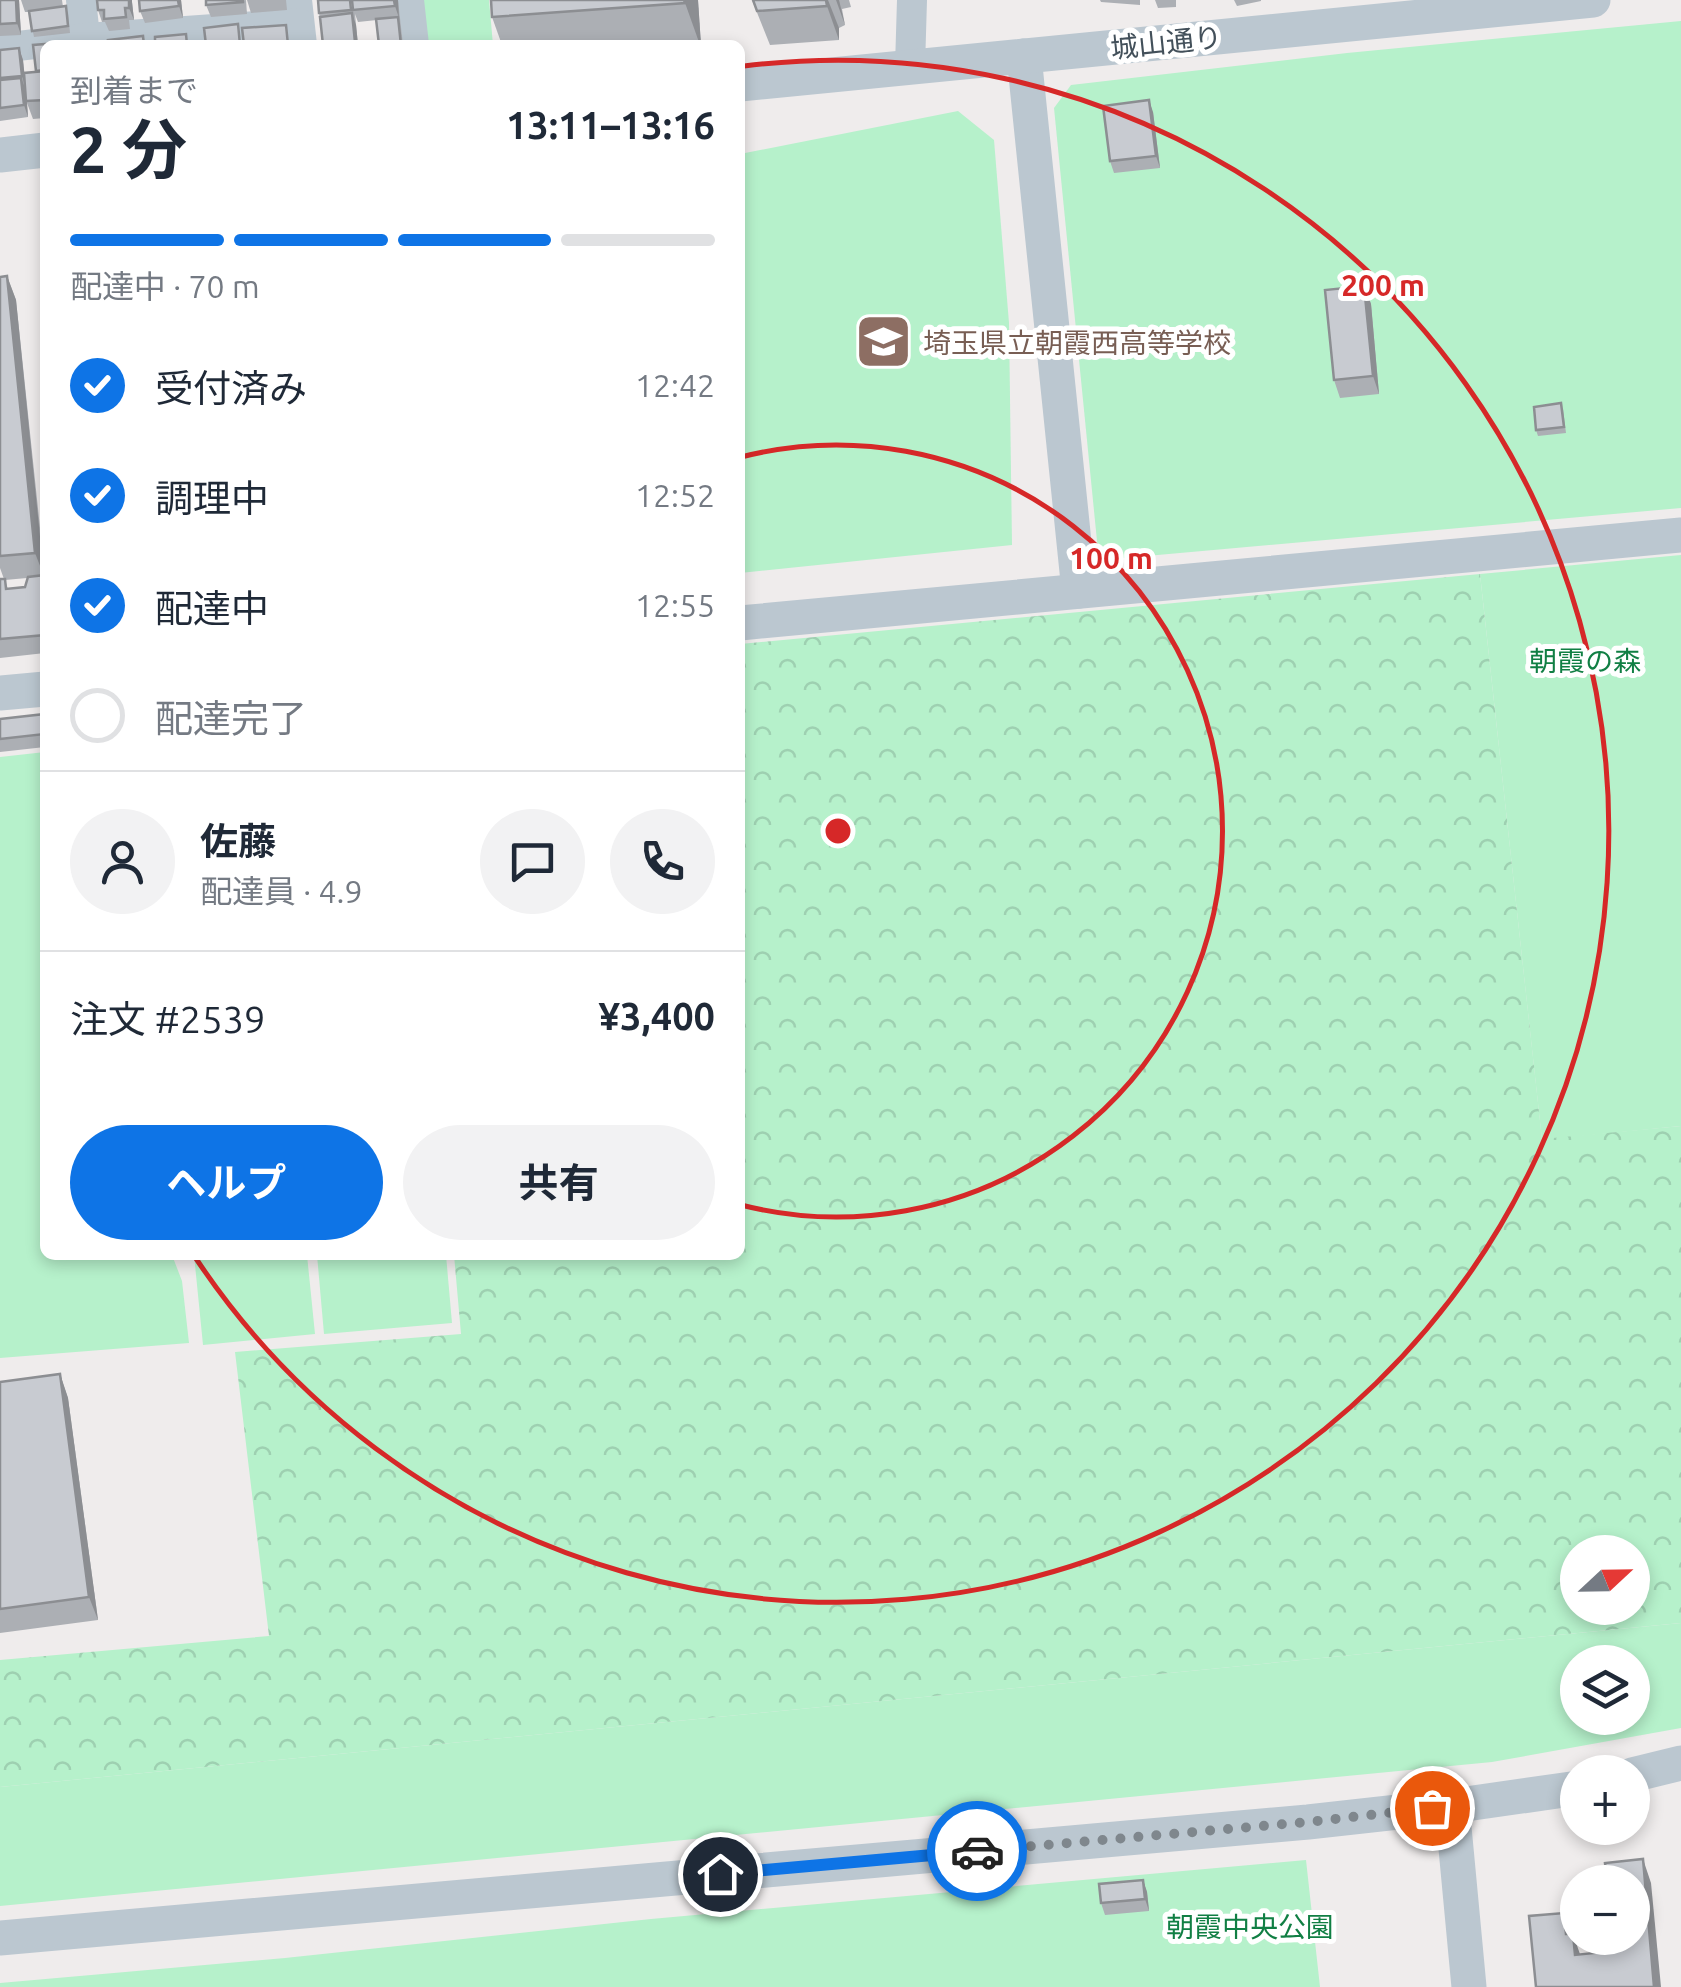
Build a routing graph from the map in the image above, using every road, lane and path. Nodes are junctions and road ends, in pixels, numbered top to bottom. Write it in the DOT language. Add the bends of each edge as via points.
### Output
graph roads {
  1 [pos="81,0"];
  2 [pos="409,0"];
  3 [pos="912,0"];
  4 [pos="1593,0"];
  5 [pos="197,15"];
  6 [pos="299,23"];
  7 [pos="86,40"];
  8 [pos="94,40"];
  9 [pos="413,40"];
  10 [pos="40,45"];
  11 [pos="0,48"];
  12 [pos="1024,56"];
  13 [pos="910,67"];
  14 [pos="745,84"];
  15 [pos="40,151"];
  16 [pos="0,155"];
  17 [pos="1681,534"];
  18 [pos="1079,591"];
  19 [pos="745,622"];
  20 [pos="40,689"];
  21 [pos="0,693"];
  22 [pos="1681,1763"];
  23 [pos="1650,1771"];
  24 [pos="1560,1791"];
  25 [pos="1452,1806"];
  26 [pos="0,1938"];
  27 [pos="1469,1987"];
  1 -- 7 [label="street"];
  2 -- 9 [label="street"];
  3 -- 13 [label="street"];
  4 -- 12 [label="street, 城山通り"];
  5 -- 6 [label="street"];
  5 -- 8 [label="street"];
  10 -- 11 [label="street"];
  12 -- 13 [label="street, 城山通り"];
  12 -- 18 [label="street"];
  13 -- 14 [label="street, 城山通り"];
  15 -- 16 [label="street"];
  17 -- 18 [label="street"];
  18 -- 19 [label="street"];
  20 -- 21 [label="street"];
  22 -- 23 [label="street"];
  24 -- 25 [label="street"];
  25 -- 26 [label="street"];
  25 -- 27 [label="street"];
}
